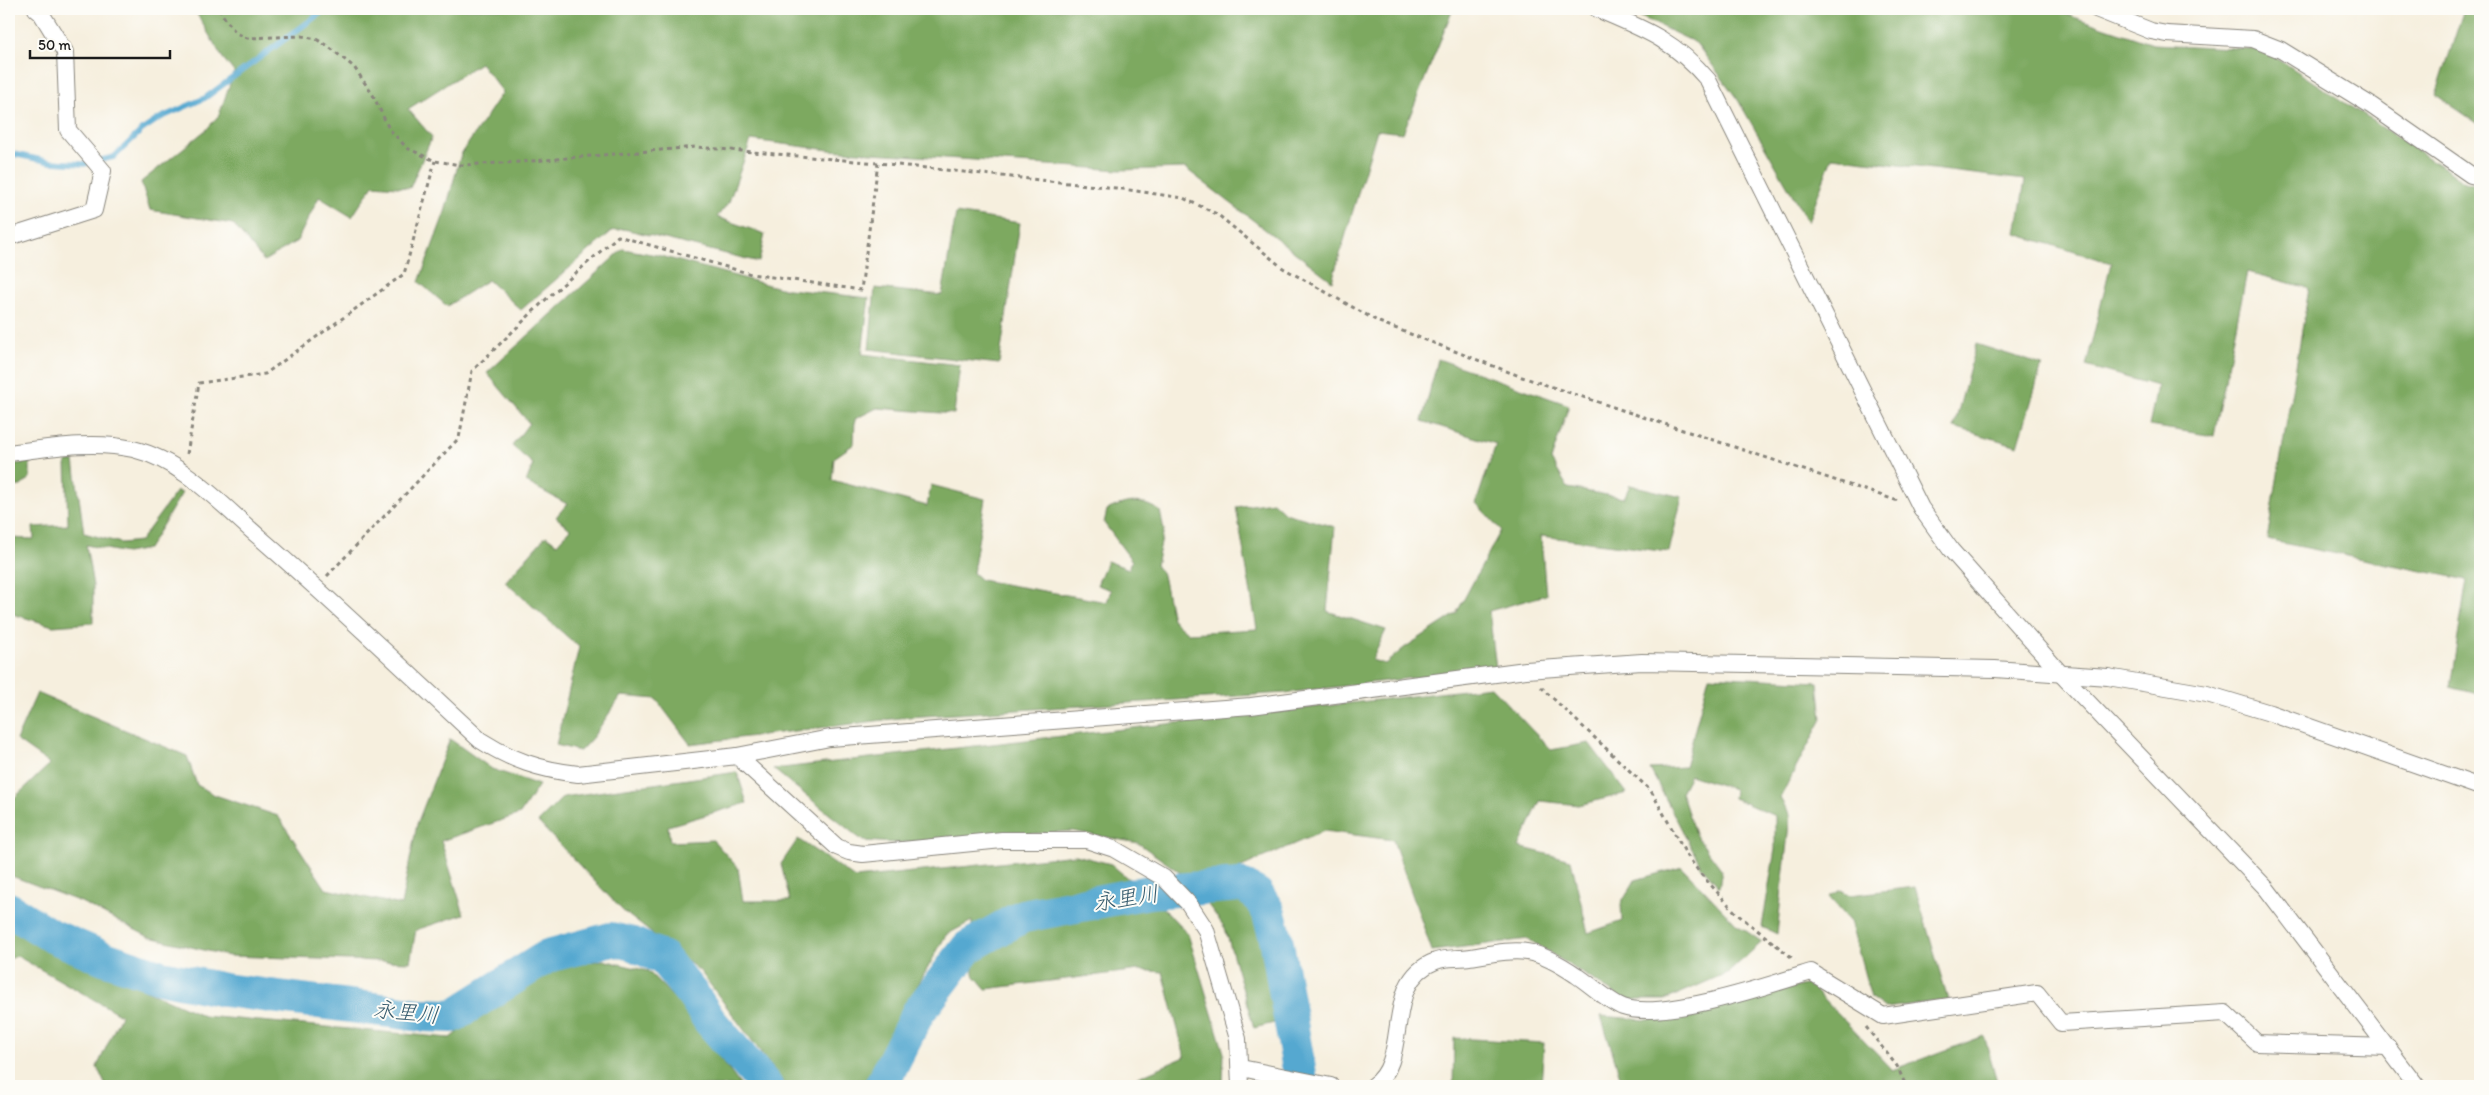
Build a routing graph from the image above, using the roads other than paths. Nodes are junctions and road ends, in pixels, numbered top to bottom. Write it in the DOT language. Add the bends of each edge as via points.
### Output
graph roads {
  1 [pos="36,9"];
  2 [pos="1598,9"];
  3 [pos="2096,9"];
  4 [pos="2480,177"];
  5 [pos="9,238"];
  6 [pos="9,452"];
  7 [pos="2061,674"];
  8 [pos="736,756"];
  9 [pos="2480,787"];
  10 [pos="2388,1047"];
  11 [pos="1241,1068"];
  12 [pos="1240,1086"];
  13 [pos="1331,1086"];
  14 [pos="1373,1086"];
  15 [pos="2417,1086"];
  1 -- 5 [label="street" via="65,52 68,130 103,170 94,210"];
  2 -- 7 [label="street" via="1666,41 1690,58 1708,80 1921,508 1951,550"];
  3 -- 4 [label="street" via="2151,31 2253,40 2281,50"];
  6 -- 8 [label="street" via="59,447 124,448 157,457 184,473 316,587 480,740 524,764 578,774"];
  7 -- 8 [label="street" via="1995,669 1642,662 1526,670 1251,706 830,738"];
  7 -- 9 [label="street" via="2108,677 2208,694"];
  7 -- 10 [label="street" via="2266,888"];
  8 -- 11 [label="street" via="837,847 849,852 864,854 1002,840 1086,840 1114,849 1164,878 1190,904 1206,930 1238,1039"];
  10 -- 14 [label="street" via="2257,1042 2225,1013 2061,1023 2037,993 1883,1016 1812,972 1746,992 1658,1010 1623,1007 1545,955 1514,950 1436,961 1417,973 1404,991 1389,1068 1382,1080"];
  10 -- 15 [label="street"];
  11 -- 12 [label="street"];
  11 -- 13 [label="street"];
}
